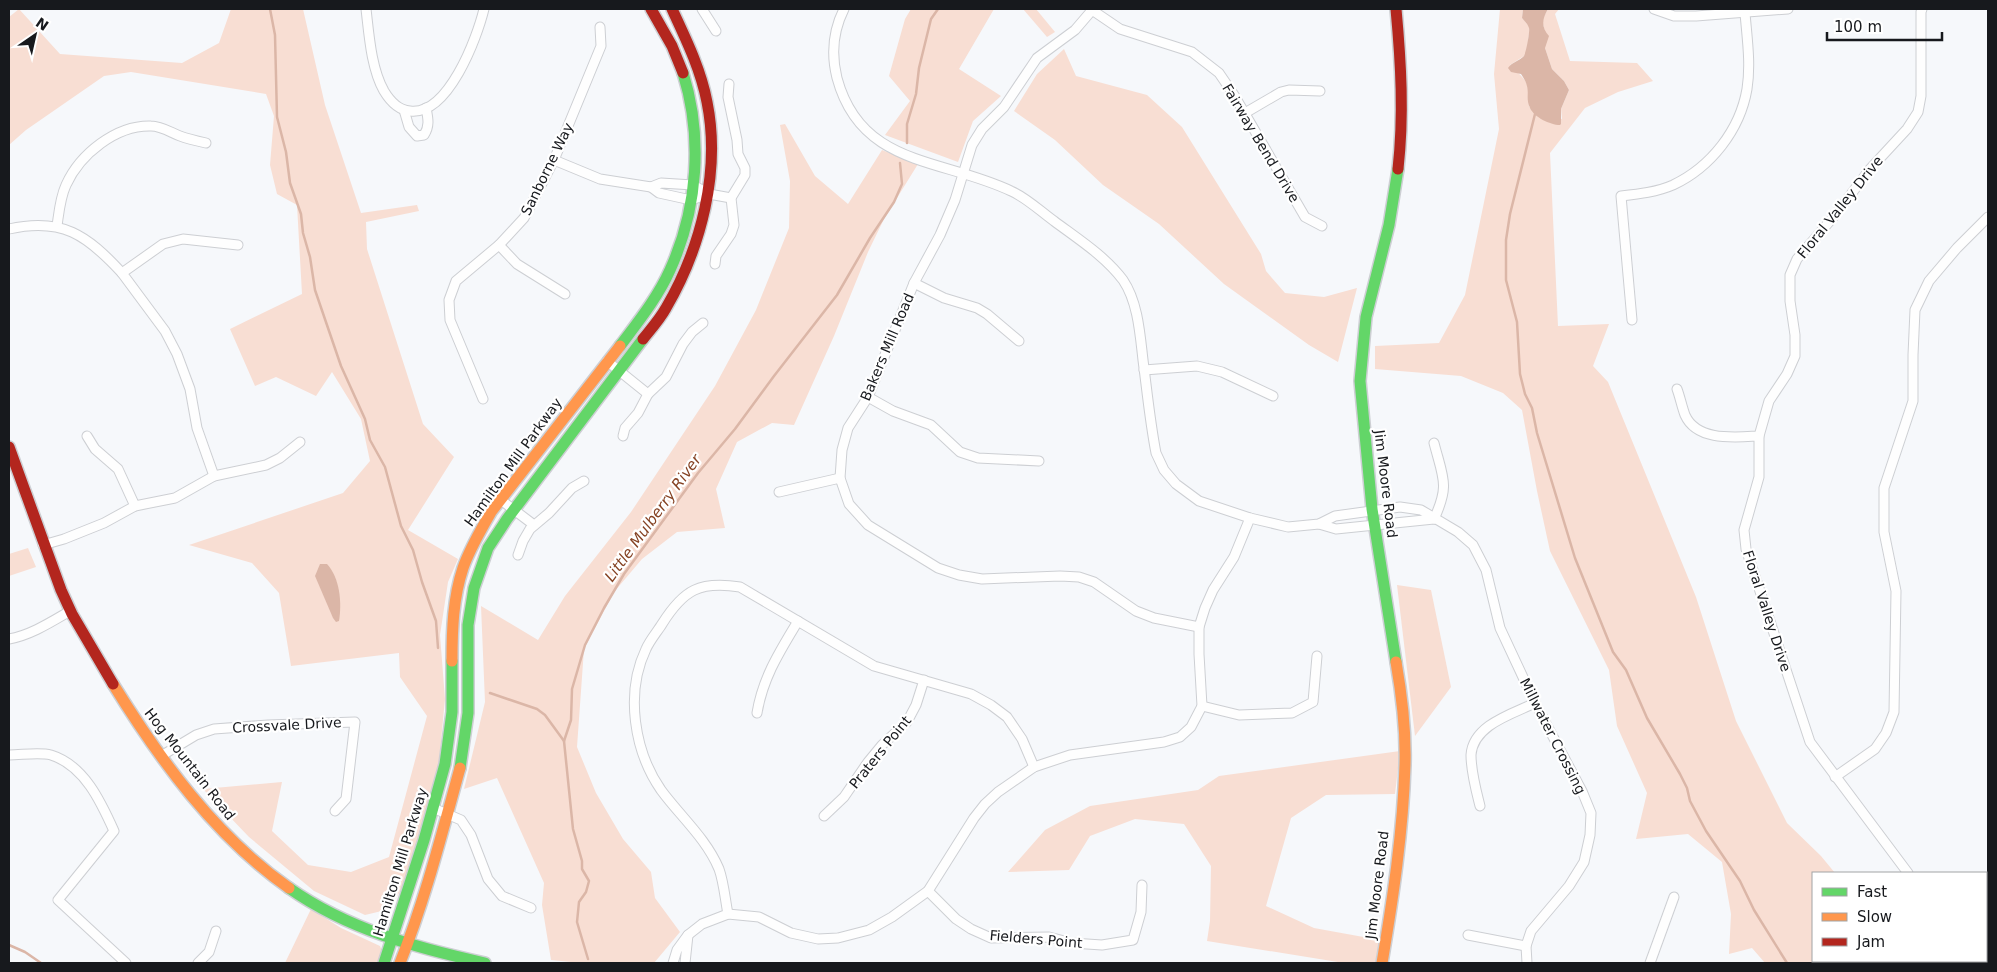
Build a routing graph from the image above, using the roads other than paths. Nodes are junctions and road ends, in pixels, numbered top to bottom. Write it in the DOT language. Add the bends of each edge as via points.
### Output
graph roads {
  1 [pos="366,9"];
  2 [pos="484,9"];
  3 [pos="651,9"];
  4 [pos="672,9"];
  5 [pos="702,9"];
  6 [pos="844,9"];
  7 [pos="1396,9"];
  8 [pos="1654,9"];
  9 [pos="1788,9"];
  10 [pos="1922,9"];
  11 [pos="1093,10"];
  12 [pos="1745,13"];
  13 [pos="600,27"];
  14 [pos="716,31"];
  15 [pos="729,84"];
  16 [pos="1320,91"];
  17 [pos="426,108"];
  18 [pos="404,110"];
  19 [pos="1245,113"];
  20 [pos="206,143"];
  21 [pos="554,160"];
  22 [pos="963,172"];
  23 [pos="693,185"];
  24 [pos="652,187"];
  25 [pos="709,194"];
  26 [pos="731,198"];
  27 [pos="691,200"];
  28 [pos="1988,217"];
  29 [pos="57,226"];
  30 [pos="1322,226"];
  31 [pos="9,229"];
  32 [pos="238,245"];
  33 [pos="499,245"];
  34 [pos="715,264"];
  35 [pos="122,273"];
  36 [pos="914,284"];
  37 [pos="566,294"];
  38 [pos="1632,320"];
  39 [pos="703,323"];
  40 [pos="1019,341"];
  41 [pos="607,361"];
  42 [pos="620,370"];
  43 [pos="1144,370"];
  44 [pos="1677,389"];
  45 [pos="648,394"];
  46 [pos="868,396"];
  47 [pos="1272,396"];
  48 [pos="483,399"];
  49 [pos="87,436"];
  50 [pos="623,436"];
  51 [pos="1759,436"];
  52 [pos="300,442"];
  53 [pos="1434,443"];
  54 [pos="9,447"];
  55 [pos="1039,461"];
  56 [pos="214,476"];
  57 [pos="840,478"];
  58 [pos="584,481"];
  59 [pos="779,492"];
  60 [pos="501,500"];
  61 [pos="135,506"];
  62 [pos="1372,509"];
  63 [pos="514,510"];
  64 [pos="1250,518"];
  65 [pos="1434,519"];
  66 [pos="1319,524"];
  67 [pos="1375,525"];
  68 [pos="534,526"];
  69 [pos="43,544"];
  70 [pos="518,556"];
  71 [pos="70,611"];
  72 [pos="798,620"];
  73 [pos="1199,627"];
  74 [pos="9,639"];
  75 [pos="1317,656"];
  76 [pos="924,680"];
  77 [pos="1535,703"];
  78 [pos="1202,706"];
  79 [pos="757,713"];
  80 [pos="9,755"];
  81 [pos="161,756"];
  82 [pos="1034,768"];
  83 [pos="1835,777"];
  84 [pos="1480,806"];
  85 [pos="433,808"];
  86 [pos="335,811"];
  87 [pos="448,813"];
  88 [pos="824,816"];
  89 [pos="1907,872"];
  90 [pos="1142,885"];
  91 [pos="928,891"];
  92 [pos="1674,897"];
  93 [pos="531,908"];
  94 [pos="728,914"];
  95 [pos="216,931"];
  96 [pos="688,935"];
  97 [pos="1468,935"];
  98 [pos="392,939"];
  99 [pos="408,944"];
  100 [pos="1526,946"];
  101 [pos="126,963"];
  102 [pos="198,963"];
  103 [pos="384,963"];
  104 [pos="400,963"];
  105 [pos="485,963"];
  106 [pos="673,963"];
  107 [pos="685,963"];
  108 [pos="1382,963"];
  109 [pos="1527,963"];
  110 [pos="1650,963"];
  1 -- 18 [label="street" via="372,57 383,90 393,103"];
  2 -- 17 [label="street" via="467,57 448,89"];
  3 -- 23 [label="street, Hamilton Mill Parkway" via="675,51 689,93 694,115"];
  4 -- 25 [label="street, Hamilton Mill Parkway" via="691,49 708,103"];
  5 -- 14 [label="street"];
  6 -- 22 [label="street" via="834,40 834,67 851,112 868,134 890,149"];
  7 -- 62 [label="street, Jim Moore Road" via="1402,75 1399,158 1389,225 1366,317 1360,381"];
  8 -- 12 [label="street" via="1674,16"];
  9 -- 12 [label="street"];
  10 -- 51 [label="street, Floral Valley Drive" via="1918,112 1797,259 1790,275 1795,356 1769,401"];
  11 -- 19 [label="street, Fairway Bend Drive" via="1120,29 1192,52 1204,60 1219,73"];
  11 -- 22 [label="street, Bakers Mill Road" via="1075,30 1037,58 1004,107 982,129 972,145"];
  12 -- 38 [label="street" via="1747,88 1743,108 1730,134 1711,159 1672,185 1621,196"];
  13 -- 21 [label="street, Sanborne Way" via="601,46"];
  15 -- 26 [label="street" via="728,97 738,154 745,175"];
  16 -- 19 [label="street" via="1281,92"];
  17 -- 18 [label="street" via="417,112"];
  17 -- 18 [label="street" via="428,129 417,136 409,127"];
  19 -- 30 [label="street, Fairway Bend Drive" via="1305,217"];
  20 -- 29 [label="street" via="153,126 121,131 81,162 67,184"];
  21 -- 24 [label="street" via="600,179"];
  21 -- 33 [label="street, Sanborne Way" via="524,218"];
  22 -- 36 [label="street, Bakers Mill Road" via="940,235"];
  22 -- 43 [label="street" via="1027,200 1111,265 1132,297"];
  23 -- 24 [label="street" via="661,183"];
  23 -- 25 [label="street"];
  23 -- 27 [label="street, Hamilton Mill Parkway"];
  24 -- 27 [label="street" via="658,193"];
  25 -- 26 [label="street"];
  25 -- 27 [label="street"];
  25 -- 42 [label="street, Hamilton Mill Parkway" via="684,276 665,310"];
  26 -- 34 [label="street" via="734,225 716,256"];
  27 -- 41 [label="street, Hamilton Mill Parkway" via="680,246 661,288"];
  28 -- 83 [label="street" via="1929,281 1915,310 1913,401 1884,488 1884,532 1896,591 1894,712 1875,749"];
  29 -- 31 [label="street"];
  29 -- 35 [label="street" via="81,236 102,251"];
  32 -- 35 [label="street" via="183,239 163,244"];
  33 -- 37 [label="street" via="517,264"];
  33 -- 48 [label="street, Sanborne Way" via="456,281 449,300 450,320"];
  35 -- 56 [label="street" via="165,331 177,354 190,389 202,446"];
  36 -- 40 [label="street" via="976,308"];
  36 -- 46 [label="street, Bakers Mill Road"];
  39 -- 45 [label="street" via="682,344 666,377"];
  41 -- 42 [label="street"];
  41 -- 60 [label="street, Hamilton Mill Parkway"];
  42 -- 45 [label="street"];
  42 -- 63 [label="street, Hamilton Mill Parkway"];
  43 -- 47 [label="street" via="1197,366 1222,372"];
  43 -- 64 [label="street" via="1152,433 1164,470 1176,484 1199,501"];
  44 -- 51 [label="street" via="1686,417 1700,430 1721,437"];
  45 -- 50 [label="street"];
  46 -- 55 [label="street" via="893,411 931,425 960,452 978,458"];
  46 -- 57 [label="street, Bakers Mill Road" via="848,428"];
  49 -- 61 [label="street" via="95,449 118,469"];
  51 -- 83 [label="street, Floral Valley Drive" via="1759,477 1744,530 1746,549 1810,742"];
  52 -- 56 [label="street" via="266,465"];
  53 -- 65 [label="street" via="1445,486 1443,500"];
  54 -- 69 [label="street, Hog Mountain Road"];
  56 -- 61 [label="street" via="175,498"];
  57 -- 59 [label="street"];
  57 -- 73 [label="street, Bakers Mill Road" via="850,504 868,525 938,568 982,579 1079,577 1094,582 1136,611"];
  58 -- 68 [label="street" via="572,488"];
  60 -- 63 [label="street"];
  60 -- 85 [label="street, Hamilton Mill Parkway" via="474,542 455,600 452,712 445,764"];
  61 -- 69 [label="street" via="104,523"];
  62 -- 65 [label="street, Millwater Crossing" via="1400,507 1421,510"];
  62 -- 66 [label="street, Millwater Crossing" via="1334,516"];
  62 -- 67 [label="street, Jim Moore Road"];
  63 -- 68 [label="street"];
  63 -- 87 [label="street, Hamilton Mill Parkway" via="488,548 474,588 468,625 468,713 460,767"];
  64 -- 66 [label="street" via="1288,527"];
  64 -- 73 [label="street" via="1234,557 1213,590"];
  65 -- 67 [label="street"];
  65 -- 77 [label="street, Millwater Crossing" via="1473,545 1486,570 1500,628"];
  66 -- 67 [label="street" via="1336,529"];
  67 -- 108 [label="street, Jim Moore Road" via="1402,699 1406,765"];
  68 -- 70 [label="street" via="523,541"];
  69 -- 71 [label="street, Hog Mountain Road"];
  71 -- 74 [label="street" via="36,630"];
  71 -- 81 [label="street, Hog Mountain Road" via="130,712"];
  72 -- 76 [label="street" via="874,666"];
  72 -- 79 [label="street" via="770,667"];
  72 -- 94 [label="street" via="740,587 703,586 693,590 670,611 646,649 637,674 637,736 646,766 661,790 707,846 719,870"];
  73 -- 78 [label="street"];
  75 -- 78 [label="street" via="1313,702 1292,713 1239,715"];
  76 -- 82 [label="street" via="970,694 1007,717 1022,738"];
  76 -- 88 [label="street, Praters Point" via="907,722 882,745 844,797"];
  77 -- 84 [label="street" via="1494,722 1474,742 1472,766"];
  77 -- 100 [label="street, Millwater Crossing" via="1591,813 1584,862 1569,886 1531,931"];
  78 -- 82 [label="street" via="1191,727 1180,737 1070,755"];
  80 -- 101 [label="street" via="51,755 72,765 100,800 114,831 58,900"];
  81 -- 86 [label="street, Crossvale Drive" via="196,735 214,729 355,722 346,799"];
  81 -- 98 [label="street, Hog Mountain Road" via="205,811 245,853 275,878 338,916"];
  82 -- 91 [label="street" via="985,804"];
  83 -- 89 [label="street, Floral Valley Drive"];
  85 -- 87 [label="street"];
  85 -- 98 [label="street, Hamilton Mill Parkway"];
  87 -- 93 [label="street" via="461,820 471,835 488,879 502,896"];
  87 -- 99 [label="street, Hamilton Mill Parkway"];
  90 -- 91 [label="street, Fielders Point" via="1141,912 1133,940 1102,945 1049,937 991,938 956,919"];
  91 -- 94 [label="street" via="869,930 838,938 818,939 791,933 759,917"];
  92 -- 110 [label="street"];
  94 -- 96 [label="street" via="702,924"];
  95 -- 102 [label="street" via="209,952"];
  96 -- 106 [label="street" via="677,950"];
  96 -- 107 [label="street"];
  97 -- 100 [label="street"];
  98 -- 99 [label="street, Hog Mountain Road"];
  98 -- 103 [label="street, Hamilton Mill Parkway"];
  99 -- 104 [label="street, Hamilton Mill Parkway"];
  99 -- 105 [label="street, Hog Mountain Road"];
  100 -- 109 [label="street, Millwater Crossing"];
}
